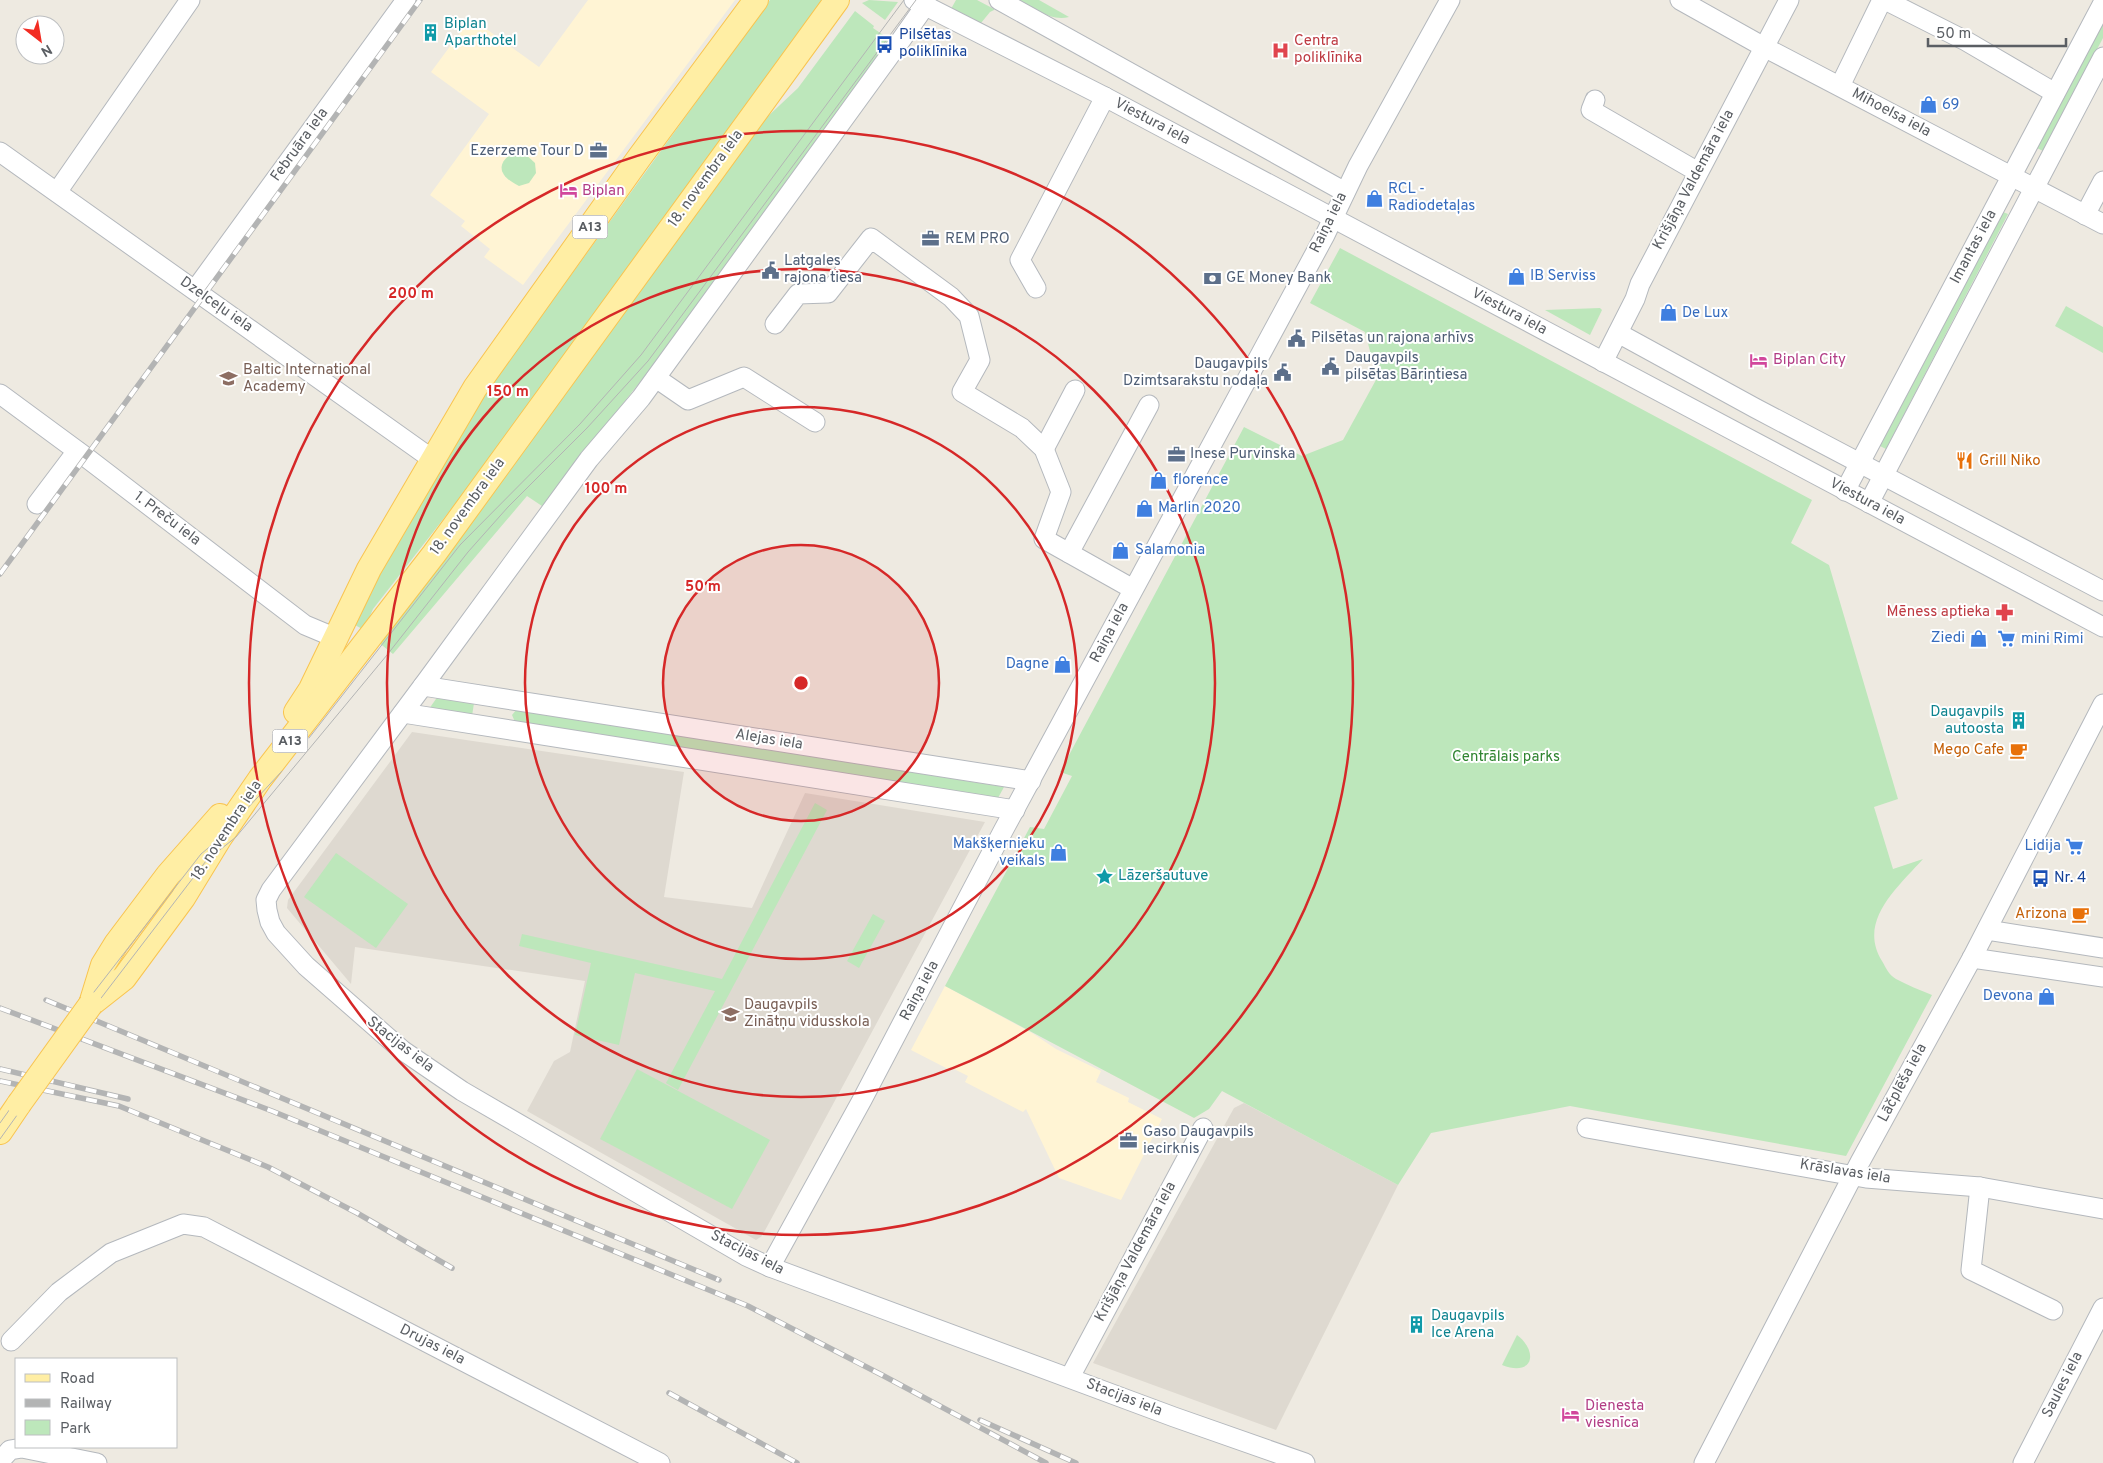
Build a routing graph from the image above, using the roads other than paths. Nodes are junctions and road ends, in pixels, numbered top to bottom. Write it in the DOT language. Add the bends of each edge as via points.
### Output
graph roads {
  1 [pos="190,0"];
  2 [pos="406,0"];
  3 [pos="756,0"];
  4 [pos="836,0"];
  5 [pos="999,0"];
  6 [pos="1450,0"];
  7 [pos="1680,0"];
  8 [pos="1789,0"];
  9 [pos="1884,0"];
  10 [pos="922,2"];
  11 [pos="2103,3"];
  12 [pos="1764,47"];
  13 [pos="2103,57"];
  14 [pos="1840,86"];
  15 [pos="2055,93"];
  16 [pos="1105,98"];
  17 [pos="1595,100"];
  18 [pos="0,152"];
  19 [pos="1698,172"];
  20 [pos="2012,176"];
  21 [pos="2103,181"];
  22 [pos="2034,188"];
  23 [pos="57,192"];
  24 [pos="1345,192"];
  25 [pos="2085,214"];
  26 [pos="1333,219"];
  27 [pos="2103,224"];
  28 [pos="1036,288"];
  29 [pos="196,290"];
  30 [pos="776,324"];
  31 [pos="1618,333"];
  32 [pos="1603,362"];
  33 [pos="656,378"];
  34 [pos="1075,390"];
  35 [pos="0,394"];
  36 [pos="1149,405"];
  37 [pos="815,422"];
  38 [pos="1044,450"];
  39 [pos="77,451"];
  40 [pos="432,459"];
  41 [pos="1860,463"];
  42 [pos="1883,474"];
  43 [pos="1845,491"];
  44 [pos="1869,503"];
  45 [pos="37,504"];
  46 [pos="1069,553"];
  47 [pos="1133,589"];
  48 [pos="2103,591"];
  49 [pos="2103,627"];
  50 [pos="336,638"];
  51 [pos="423,686"];
  52 [pos="506,698"];
  53 [pos="2103,704"];
  54 [pos="404,712"];
  55 [pos="502,729"];
  56 [pos="1031,781"];
  57 [pos="1015,810"];
  58 [pos="1986,930"];
  59 [pos="2036,938"];
  60 [pos="2103,948"];
  61 [pos="1972,958"];
  62 [pos="2029,966"];
  63 [pos="2103,978"];
  64 [pos="91,1004"];
  65 [pos="1203,1128"];
  66 [pos="1587,1128"];
  67 [pos="0,1132"];
  68 [pos="1854,1175"];
  69 [pos="1980,1187"];
  70 [pos="2103,1208"];
  71 [pos="770,1267"];
  72 [pos="2103,1308"];
  73 [pos="2053,1310"];
  74 [pos="11,1341"];
  75 [pos="1070,1378"];
  76 [pos="0,1461"];
  77 [pos="97,1463"];
  78 [pos="660,1463"];
  79 [pos="1305,1463"];
  80 [pos="1704,1463"];
  81 [pos="2023,1463"];
  1 -- 23 [label="street"];
  2 -- 29 [label="street, Februāra iela"];
  3 -- 40 [label="main road, 18. novembra iela / A13" via="475,388"];
  4 -- 64 [label="main road, 18. novembra iela / A13" via="440,546 260,779 218,839 183,898 124,978"];
  5 -- 24 [label="street"];
  6 -- 24 [label="street, Raiņa iela"];
  7 -- 12 [label="street, Mihoelsa iela"];
  8 -- 12 [label="street, Krišjāņa Valdemāra iela"];
  9 -- 14 [label="street"];
  9 -- 15 [label="street" via="1966,41"];
  10 -- 16 [label="street, Viestura iela"];
  10 -- 33 [label="street" via="889,55"];
  11 -- 15 [label="street, Imantas iela"];
  12 -- 14 [label="street, Mihoelsa iela"];
  12 -- 19 [label="street, Krišjāņa Valdemāra iela"];
  13 -- 22 [label="street, Imantas iela"];
  14 -- 20 [label="street, Mihoelsa iela"];
  15 -- 20 [label="street, Imantas iela"];
  16 -- 26 [label="street, Viestura iela"];
  16 -- 28 [label="street" via="1020,260"];
  17 -- 19 [label="street" via="1591,110"];
  18 -- 23 [label="street, Dzelceļu iela"];
  19 -- 31 [label="street, Krišjāņa Valdemāra iela"];
  20 -- 22 [label="street, Mihoelsa iela"];
  20 -- 41 [label="street, Imantas iela"];
  21 -- 25 [label="street"];
  22 -- 25 [label="street, Mihoelsa iela"];
  22 -- 42 [label="street, Imantas iela"];
  23 -- 29 [label="street, Dzelceļu iela"];
  24 -- 26 [label="street, Raiņa iela"];
  25 -- 27 [label="street, Mihoelsa iela"];
  26 -- 32 [label="street, Viestura iela"];
  26 -- 47 [label="street, Raiņa iela"];
  29 -- 40 [label="street, Dzelceļu iela"];
  30 -- 38 [label="street" via="798,294 828,293 872,238 951,297 969,316 980,360 962,392 1022,428"];
  31 -- 32 [label="street, Krišjāņa Valdemāra iela"];
  31 -- 41 [label="street, Viestura iela"];
  32 -- 43 [label="street, Viestura iela"];
  33 -- 37 [label="street" via="688,400 744,377"];
  33 -- 51 [label="street" via="589,459"];
  34 -- 38 [label="street"];
  35 -- 39 [label="street, 1. Preču iela"];
  36 -- 46 [label="street"];
  38 -- 46 [label="street" via="1061,492 1044,539"];
  39 -- 45 [label="street"];
  39 -- 50 [label="street, 1. Preču iela" via="305,624"];
  40 -- 50 [label="main road, 18. novembra iela / A13" via="369,569"];
  41 -- 42 [label="street, Viestura iela"];
  41 -- 43 [label="street, Imantas iela"];
  42 -- 44 [label="street, Imantas iela"];
  42 -- 48 [label="street, Viestura iela"];
  43 -- 44 [label="street, Viestura iela"];
  44 -- 49 [label="street, Viestura iela"];
  46 -- 47 [label="street"];
  47 -- 56 [label="street, Raiņa iela"];
  50 -- 64 [label="main road, 18. novembra iela / A13" via="311,689 278,741 116,944 103,965"];
  51 -- 52 [label="street, Alejas iela"];
  51 -- 54 [label="street"];
  52 -- 55 [label="street"];
  52 -- 56 [label="street, Alejas iela"];
  53 -- 58 [label="street, Lāčplēša iela"];
  54 -- 55 [label="street, Alejas iela"];
  54 -- 71 [label="street, Stacijas iela" via="271,890 266,900 267,910 276,933 306,966 402,1050 462,1091"];
  55 -- 57 [label="street, Alejas iela"];
  56 -- 57 [label="street, Raiņa iela"];
  57 -- 71 [label="street, Raiņa iela"];
  58 -- 59 [label="street"];
  58 -- 61 [label="street, Lāčplēša iela"];
  59 -- 60 [label="street"];
  59 -- 62 [label="street"];
  61 -- 62 [label="street"];
  61 -- 68 [label="street, Lāčplēša iela"];
  62 -- 63 [label="street"];
  64 -- 67 [label="main road, 18. novembra iela / A13, bridge"];
  65 -- 75 [label="street, Krišjāņa Valdemāra iela"];
  66 -- 68 [label="street, Krāslavas iela"];
  68 -- 69 [label="street, Krāslavas iela"];
  68 -- 80 [label="street, Lāčplēša iela"];
  69 -- 70 [label="street, Krāslavas iela"];
  69 -- 73 [label="street" via="1970,1270"];
  71 -- 75 [label="street, Stacijas iela"];
  72 -- 81 [label="street, Saules iela"];
  74 -- 78 [label="street, Drujas iela" via="58,1292 111,1253 183,1224 204,1227"];
  75 -- 79 [label="street, Stacijas iela"];
  76 -- 77 [label="street" via="10,1450 22,1448"];
}
